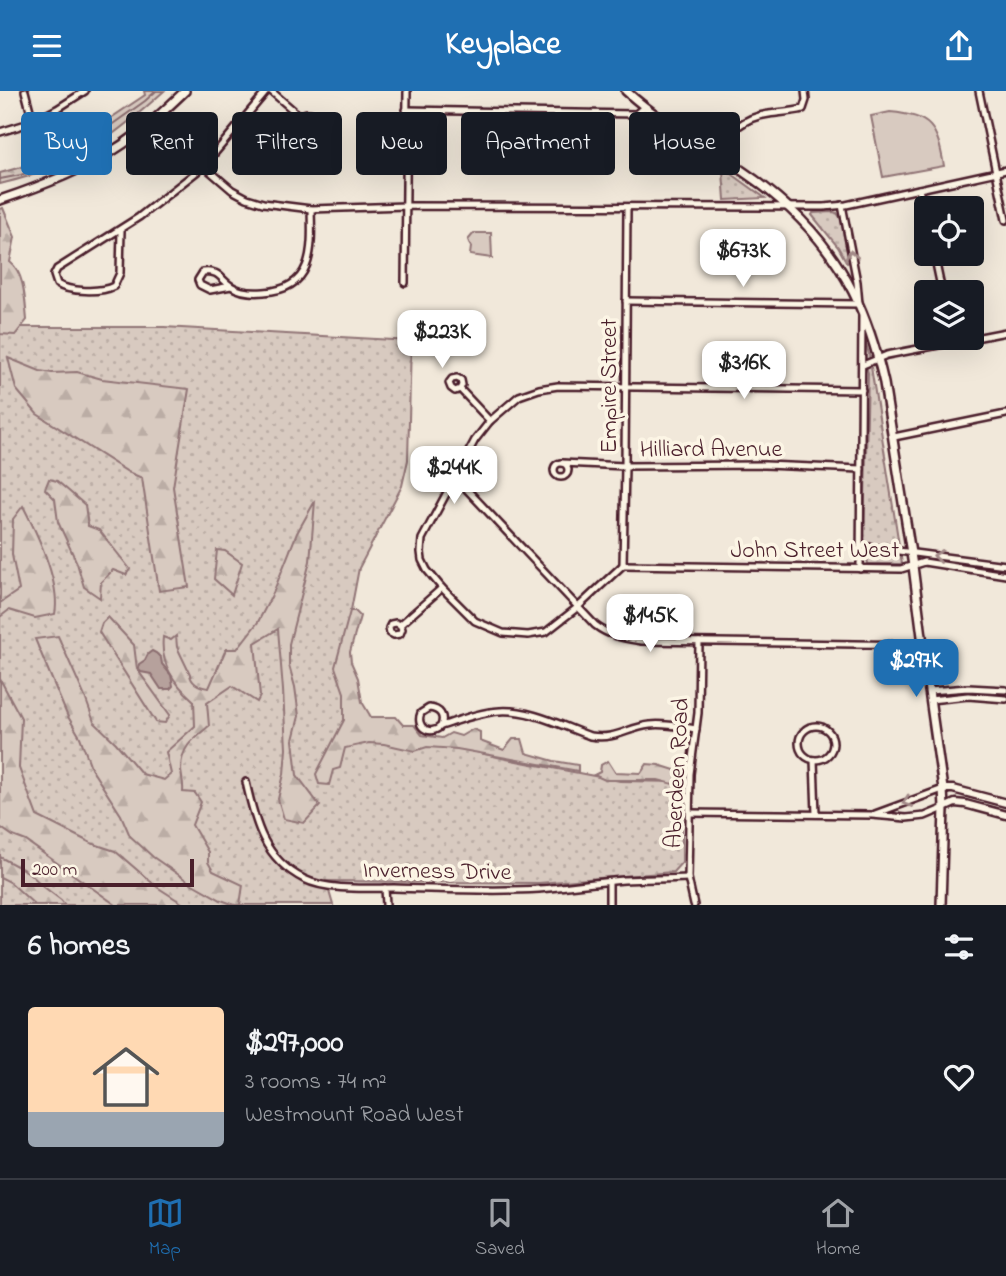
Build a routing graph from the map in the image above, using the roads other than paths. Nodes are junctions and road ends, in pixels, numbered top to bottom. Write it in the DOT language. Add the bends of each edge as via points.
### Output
graph roads {
  1 [pos="26,91"];
  2 [pos="86,91"];
  3 [pos="186,91"];
  4 [pos="269,91"];
  5 [pos="407,91"];
  6 [pos="626,91"];
  7 [pos="805,91"];
  8 [pos="979,91"];
  9 [pos="644,107"];
  10 [pos="406,110"];
  11 [pos="31,112"];
  12 [pos="50,112"];
  13 [pos="295,112"];
  14 [pos="651,112"];
  15 [pos="740,124"];
  16 [pos="21,126"];
  17 [pos="0,132"];
  18 [pos="218,150"];
  19 [pos="740,170"];
  20 [pos="1006,170"];
  21 [pos="996,173"];
  22 [pos="192,175"];
  23 [pos="214,175"];
  24 [pos="919,189"];
  25 [pos="921,196"];
  26 [pos="0,200"];
  27 [pos="842,205"];
  28 [pos="406,206"];
  29 [pos="788,207"];
  30 [pos="627,208"];
  31 [pos="312,209"];
  32 [pos="1006,220"];
  33 [pos="121,230"];
  34 [pos="405,283"];
  35 [pos="231,286"];
  36 [pos="626,301"];
  37 [pos="861,308"];
  38 [pos="1006,331"];
  39 [pos="984,334"];
  40 [pos="914,349"];
  41 [pos="878,358"];
  42 [pos="863,365"];
  43 [pos="626,386"];
  44 [pos="460,389"];
  45 [pos="862,390"];
  46 [pos="1006,414"];
  47 [pos="490,421"];
  48 [pos="894,437"];
  49 [pos="562,463"];
  50 [pos="625,466"];
  51 [pos="861,469"];
  52 [pos="455,477"];
  53 [pos="860,546"];
  54 [pos="911,553"];
  55 [pos="623,565"];
  56 [pos="1006,565"];
  57 [pos="914,566"];
  58 [pos="860,569"];
  59 [pos="1006,575"];
  60 [pos="442,588"];
  61 [pos="578,607"];
  62 [pos="400,625"];
  63 [pos="699,642"];
  64 [pos="923,645"];
  65 [pos="1006,690"];
  66 [pos="929,696"];
  67 [pos="1006,699"];
  68 [pos="441,726"];
  69 [pos="696,729"];
  70 [pos="814,760"];
  71 [pos="246,782"];
  72 [pos="943,789"];
  73 [pos="1006,803"];
  74 [pos="944,808"];
  75 [pos="690,813"];
  76 [pos="816,814"];
  77 [pos="872,815"];
  78 [pos="1006,815"];
  79 [pos="688,878"];
  80 [pos="609,882"];
  81 [pos="385,888"];
  82 [pos="386,905"];
  83 [pos="609,905"];
  84 [pos="694,905"];
  85 [pos="941,905"];
  1 -- 11 [label="street"];
  2 -- 12 [label="street"];
  3 -- 26 [label="main road" via="114,150 46,185"];
  4 -- 13 [label="street"];
  4 -- 18 [label="street"];
  5 -- 10 [label="street"];
  6 -- 9 [label="main road"];
  7 -- 15 [label="street" via="803,109 765,114"];
  8 -- 21 [label="street"];
  9 -- 10 [label="street" via="636,114"];
  9 -- 14 [label="main road"];
  10 -- 28 [label="street"];
  16 -- 17 [label="street"];
  19 -- 29 [label="main road"];
  20 -- 21 [label="street"];
  21 -- 24 [label="street"];
  21 -- 32 [label="street"];
  22 -- 33 [label="street"];
  23 -- 31 [label="street" via="247,198"];
  24 -- 25 [label="street"];
  24 -- 27 [label="street"];
  27 -- 29 [label="street"];
  37 -- 27 [label="street, one-way"];
  28 -- 30 [label="street"];
  28 -- 31 [label="street"];
  28 -- 34 [label="street"];
  29 -- 30 [label="street"];
  29 -- 37 [label="main road" via="828,251"];
  30 -- 36 [label="street, Empire Street"];
  31 -- 35 [label="street" via="310,254 299,279 267,292"];
  33 -- 33 [label="street" via="57,269 57,284 69,289 114,286 120,272"];
  35 -- 35 [label="street" via="212,272 203,272 198,280 210,290"];
  36 -- 37 [label="street"];
  36 -- 43 [label="street, Empire Street"];
  37 -- 41 [label="main road"];
  37 -- 42 [label="street"];
  38 -- 39 [label="street"];
  40 -- 41 [label="street"];
  41 -- 42 [label="street"];
  41 -- 48 [label="main road"];
  42 -- 45 [label="street"];
  43 -- 45 [label="street"];
  43 -- 47 [label="street" via="539,389 519,396"];
  43 -- 50 [label="street, Empire Street"];
  44 -- 47 [label="street"];
  45 -- 51 [label="street"];
  46 -- 48 [label="street"];
  47 -- 52 [label="street"];
  48 -- 54 [label="main road"];
  49 -- 50 [label="street, Hilliard Avenue"];
  50 -- 51 [label="street, Hilliard Avenue"];
  50 -- 55 [label="street, Empire Street"];
  51 -- 53 [label="street"];
  52 -- 60 [label="street" via="422,539 422,561"];
  52 -- 61 [label="street"];
  53 -- 54 [label="street, John Street West"];
  53 -- 58 [label="street"];
  56 -- 54 [label="street, John Street West, one-way"];
  54 -- 57 [label="main road"];
  55 -- 58 [label="street, John Street West"];
  55 -- 61 [label="street"];
  57 -- 58 [label="street, John Street West"];
  57 -- 59 [label="street, John Street West" via="924,562"];
  57 -- 64 [label="main road"];
  60 -- 61 [label="street" via="475,621 503,633 546,632"];
  60 -- 62 [label="street"];
  61 -- 63 [label="street" via="603,631 617,637"];
  63 -- 64 [label="street"];
  63 -- 69 [label="street, Aberdeen Road"];
  64 -- 66 [label="main road"];
  65 -- 66 [label="street" via="968,688"];
  66 -- 67 [label="street"];
  66 -- 72 [label="main road"];
  68 -- 68 [label="street" via="439,711 429,708 421,713 424,729 435,731"];
  68 -- 69 [label="street" via="499,711 531,715 607,738 650,725"];
  69 -- 75 [label="street, Aberdeen Road"];
  70 -- 70 [label="street" via="825,758 833,744 830,732 818,725 806,728 798,740 800,752"];
  70 -- 76 [label="street"];
  71 -- 81 [label="street, Inverness Drive" via="263,839 291,870 331,886"];
  72 -- 73 [label="street"];
  72 -- 74 [label="main road"];
  72 -- 77 [label="street, one-way"];
  74 -- 77 [label="street" via="906,818"];
  74 -- 78 [label="street" via="965,804"];
  74 -- 85 [label="main road"];
  75 -- 76 [label="street"];
  75 -- 79 [label="street, Aberdeen Road"];
  76 -- 77 [label="street"];
  79 -- 80 [label="street, Inverness Drive"];
  79 -- 84 [label="street, Aberdeen Road"];
  80 -- 81 [label="street, Inverness Drive" via="538,889"];
  80 -- 83 [label="street"];
  81 -- 82 [label="street"];
}
